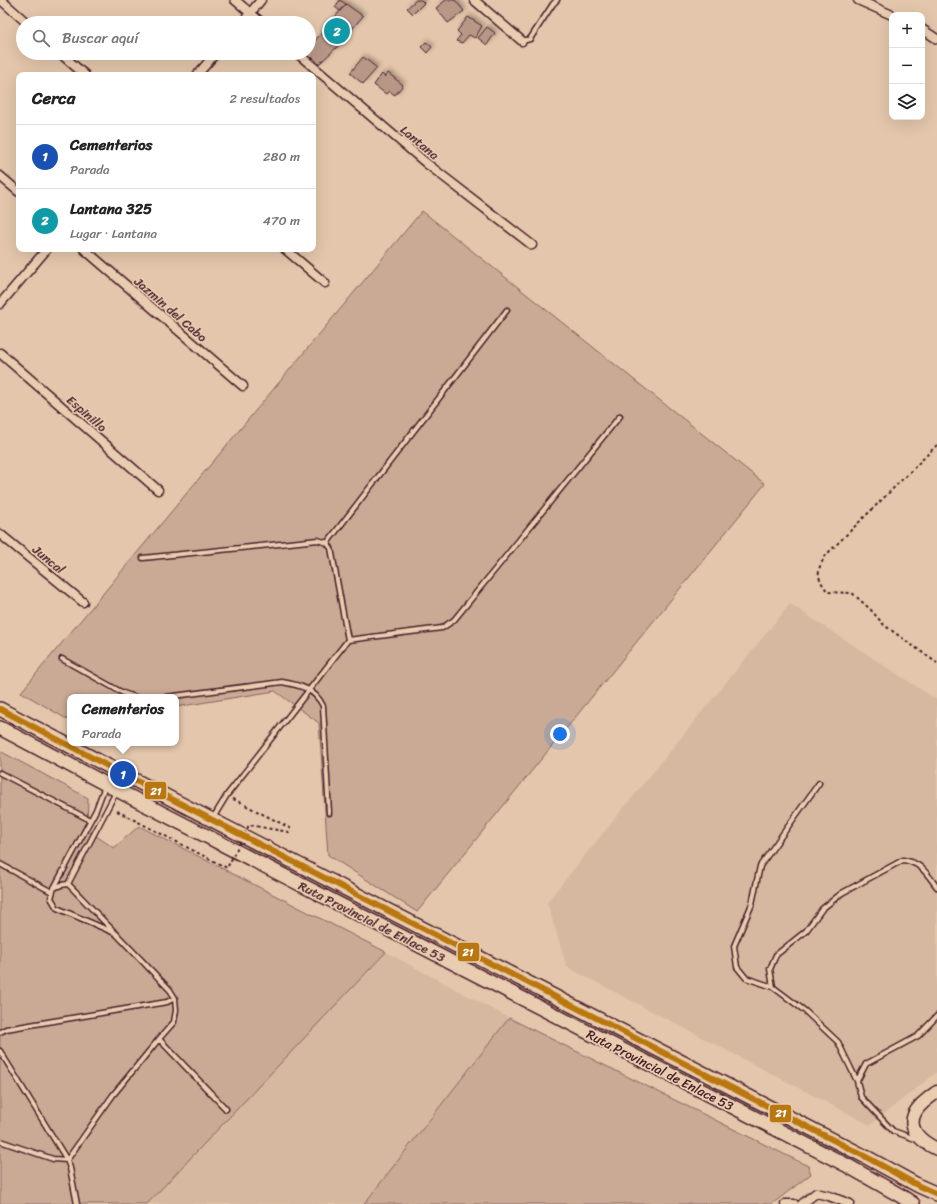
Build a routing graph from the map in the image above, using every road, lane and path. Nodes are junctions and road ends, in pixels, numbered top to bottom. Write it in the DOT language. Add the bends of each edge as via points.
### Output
graph roads {
  1 [pos="1,0"];
  2 [pos="235,0"];
  3 [pos="261,0"];
  4 [pos="474,0"];
  5 [pos="557,0"];
  6 [pos="858,0"];
  7 [pos="250,13"];
  8 [pos="889,14"];
  9 [pos="19,16"];
  10 [pos="248,16"];
  11 [pos="254,16"];
  12 [pos="925,31"];
  13 [pos="937,39"];
  14 [pos="522,41"];
  15 [pos="68,60"];
  16 [pos="210,60"];
  17 [pos="305,60"];
  18 [pos="82,72"];
  19 [pos="200,72"];
  20 [pos="0,176"];
  21 [pos="16,189"];
  22 [pos="532,245"];
  23 [pos="44,252"];
  24 [pos="87,252"];
  25 [pos="289,252"];
  26 [pos="325,283"];
  27 [pos="0,304"];
  28 [pos="507,310"];
  29 [pos="0,354"];
  30 [pos="242,386"];
  31 [pos="620,416"];
  32 [pos="937,445"];
  33 [pos="158,490"];
  34 [pos="0,534"];
  35 [pos="327,543"];
  36 [pos="143,558"];
  37 [pos="83,602"];
  38 [pos="348,640"];
  39 [pos="62,660"];
  40 [pos="937,663"];
  41 [pos="310,690"];
  42 [pos="126,694"];
  43 [pos="179,695"];
  44 [pos="0,709"];
  45 [pos="0,728"];
  46 [pos="67,744"];
  47 [pos="70,746"];
  48 [pos="0,773"];
  49 [pos="819,783"];
  50 [pos="112,787"];
  51 [pos="227,795"];
  52 [pos="117,812"];
  53 [pos="330,813"];
  54 [pos="212,819"];
  55 [pos="90,820"];
  56 [pos="1,867"];
  57 [pos="68,884"];
  58 [pos="937,886"];
  59 [pos="53,890"];
  60 [pos="117,934"];
  61 [pos="773,987"];
  62 [pos="175,998"];
  63 [pos="937,1016"];
  64 [pos="0,1032"];
  65 [pos="159,1039"];
  66 [pos="0,1051"];
  67 [pos="857,1082"];
  68 [pos="937,1092"];
  69 [pos="226,1109"];
  70 [pos="0,1141"];
  71 [pos="926,1143"];
  72 [pos="937,1149"];
  73 [pos="67,1160"];
  74 [pos="937,1194"];
  75 [pos="76,1204"];
  76 [pos="785,1204"];
  77 [pos="794,1204"];
  78 [pos="802,1204"];
  79 [pos="850,1204"];
  80 [pos="913,1204"];
  1 -- 9 [label="street"];
  2 -- 7 [label="street"];
  3 -- 7 [label="street"];
  4 -- 14 [label="street"];
  5 -- 14 [label="lane" via="530,39"];
  6 -- 8 [label="street"];
  7 -- 10 [label="street"];
  7 -- 11 [label="street"];
  12 -- 13 [label="street"];
  15 -- 18 [label="street"];
  16 -- 19 [label="street"];
  17 -- 22 [label="street, Lantana" via="426,163"];
  20 -- 21 [label="street"];
  23 -- 27 [label="street"];
  24 -- 30 [label="street, Jazmin del Cabo"];
  25 -- 26 [label="street"];
  28 -- 35 [label="lane"];
  29 -- 33 [label="street, Espinillo"];
  31 -- 38 [label="lane" via="454,620 442,628"];
  32 -- 40 [label="path" via="826,555 820,564 818,575 828,592 852,593 884,625"];
  34 -- 37 [label="street, Juncal"];
  35 -- 36 [label="lane" via="318,540"];
  35 -- 38 [label="lane" via="331,548"];
  38 -- 41 [label="lane"];
  39 -- 42 [label="lane"];
  41 -- 43 [label="lane" via="282,682"];
  41 -- 51 [label="lane"];
  41 -- 53 [label="lane" via="323,706"];
  44 -- 46 [label="main road, Ruta Provincial de Enlace 53"];
  45 -- 50 [label="main road, Ruta Provincial de Enlace 53"];
  47 -- 54 [label="main road, Ruta Provincial de Enlace 53"];
  48 -- 55 [label="lane"];
  49 -- 61 [label="lane" via="760,866 752,904 734,946 737,967 746,978"];
  50 -- 55 [label="lane"];
  50 -- 57 [label="lane"];
  50 -- 80 [label="main road, Ruta Provincial de Enlace 53" via="848,1166"];
  51 -- 52 [label="path, bridge" via="290,828 289,832 249,825 227,868"];
  51 -- 54 [label="lane"];
  54 -- 74 [label="main road, Ruta Provincial de Enlace 53"];
  55 -- 59 [label="lane"];
  56 -- 59 [label="lane"];
  57 -- 59 [label="lane"];
  57 -- 60 [label="lane"];
  58 -- 61 [label="lane" via="920,866 912,861 903,860 842,893 822,910 806,932 776,955 770,969"];
  59 -- 60 [label="lane" via="51,898 57,908"];
  60 -- 62 [label="lane"];
  61 -- 67 [label="lane" via="805,1011 838,1042"];
  62 -- 64 [label="lane" via="167,1002"];
  62 -- 65 [label="lane" via="174,1022"];
  63 -- 67 [label="lane" via="918,1036 866,1064"];
  65 -- 69 [label="lane"];
  65 -- 73 [label="lane" via="113,1095"];
  66 -- 73 [label="lane"];
  67 -- 71 [label="lane" via="861,1097 893,1132"];
  68 -- 71 [label="street" via="916,1110 912,1121 914,1130"];
  70 -- 73 [label="lane" via="53,1159"];
  71 -- 72 [label="street"];
  73 -- 75 [label="lane"];
  76 -- 77 [label="street"];
  78 -- 79 [label="street" via="816,1193"];
}
